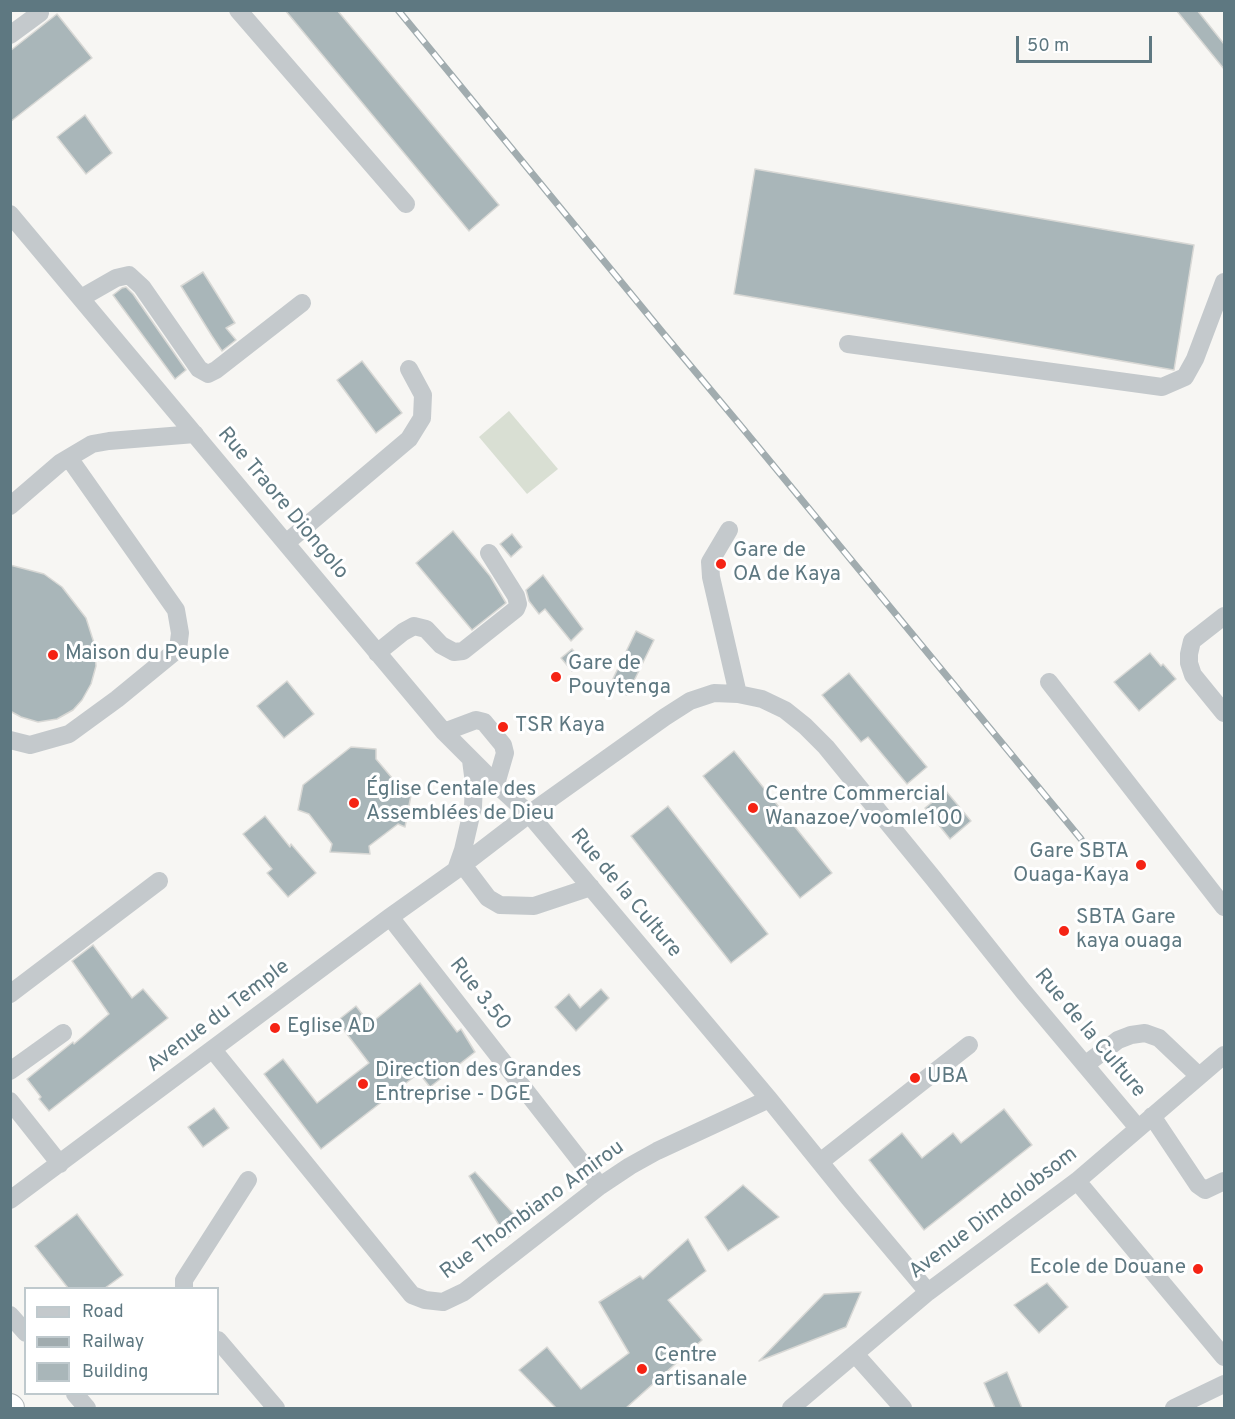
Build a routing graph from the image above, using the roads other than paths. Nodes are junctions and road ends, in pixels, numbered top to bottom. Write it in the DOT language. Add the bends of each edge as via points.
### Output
graph roads {
  1 [pos="238,10"];
  2 [pos="40,13"];
  3 [pos="10,35"];
  4 [pos="406,204"];
  5 [pos="10,214"];
  6 [pos="1224,282"];
  7 [pos="81,298"];
  8 [pos="302,303"];
  9 [pos="848,344"];
  10 [pos="409,369"];
  11 [pos="195,434"];
  12 [pos="69,458"];
  13 [pos="10,506"];
  14 [pos="729,530"];
  15 [pos="286,543"];
  16 [pos="489,553"];
  17 [pos="1224,616"];
  18 [pos="377,652"];
  19 [pos="1049,682"];
  20 [pos="738,694"];
  21 [pos="1224,713"];
  22 [pos="444,732"];
  23 [pos="10,740"];
  24 [pos="471,760"];
  25 [pos="495,784"];
  26 [pos="529,814"];
  27 [pos="460,868"];
  28 [pos="159,881"];
  29 [pos="591,887"];
  30 [pos="1224,907"];
  31 [pos="390,917"];
  32 [pos="10,994"];
  33 [pos="63,1033"];
  34 [pos="969,1046"];
  35 [pos="213,1050"];
  36 [pos="1224,1055"];
  37 [pos="1085,1065"];
  38 [pos="10,1071"];
  39 [pos="1200,1076"];
  40 [pos="769,1099"];
  41 [pos="10,1101"];
  42 [pos="1145,1122"];
  43 [pos="820,1162"];
  44 [pos="60,1164"];
  45 [pos="248,1180"];
  46 [pos="1077,1181"];
  47 [pos="1224,1181"];
  48 [pos="600,1186"];
  49 [pos="10,1200"];
  50 [pos="184,1287"];
  51 [pos="928,1292"];
  52 [pos="10,1315"];
  53 [pos="24,1331"];
  54 [pos="219,1341"];
  55 [pos="855,1354"];
  56 [pos="1224,1358"];
  57 [pos="1224,1384"];
  58 [pos="76,1395"];
  59 [pos="87,1408"];
  60 [pos="276,1408"];
  61 [pos="791,1408"];
  62 [pos="903,1408"];
  63 [pos="1174,1408"];
  1 -- 4 [label="street"];
  2 -- 3 [label="street"];
  5 -- 7 [label="street, Rue Traore Diongolo"];
  6 -- 9 [label="street" via="1185,377 1162,387"];
  7 -- 8 [label="street" via="129,275 142,287 199,369 208,374"];
  7 -- 11 [label="street, Rue Traore Diongolo"];
  10 -- 15 [label="street" via="423,395 422,418 409,439"];
  11 -- 12 [label="street" via="92,444"];
  11 -- 15 [label="street, Rue Traore Diongolo"];
  12 -- 13 [label="street"];
  12 -- 23 [label="street" via="176,610 178,649 69,734 30,745"];
  14 -- 20 [label="street" via="710,562"];
  15 -- 18 [label="street, Rue Traore Diongolo"];
  16 -- 18 [label="street" via="516,596 516,609 463,651 454,652 426,629 414,626"];
  17 -- 21 [label="street" via="1192,641 1189,654 1192,675"];
  18 -- 22 [label="street, Rue Traore Diongolo"];
  19 -- 30 [label="street"];
  20 -- 26 [label="street, Rue de la Culture" via="714,693 690,701"];
  20 -- 37 [label="street, Rue de la Culture" via="762,699 785,710 826,747"];
  22 -- 24 [label="street, Rue Traore Diongolo"];
  22 -- 25 [label="street" via="476,720 484,722 505,753"];
  24 -- 25 [label="street, Rue Traore Diongolo"];
  24 -- 27 [label="street" via="472,807"];
  25 -- 26 [label="street, Rue Traore Diongolo"];
  26 -- 27 [label="street, Avenue du Temple"];
  26 -- 29 [label="street, Rue de la Culture"];
  27 -- 29 [label="street" via="488,898 500,905 534,906"];
  27 -- 31 [label="street, Avenue du Temple"];
  28 -- 32 [label="street"];
  29 -- 40 [label="street, Rue de la Culture"];
  31 -- 35 [label="street, Avenue du Temple"];
  31 -- 48 [label="street, Rue 3.50"];
  33 -- 38 [label="street"];
  34 -- 43 [label="street"];
  35 -- 44 [label="street, Avenue du Temple"];
  35 -- 48 [label="street, Rue Thombiano Amirou" via="412,1295 425,1300 443,1302 464,1292"];
  36 -- 39 [label="street, Avenue Dimdolobsom"];
  37 -- 39 [label="street" via="1118,1040 1145,1033 1159,1038"];
  37 -- 42 [label="street, Rue de la Culture"];
  39 -- 42 [label="street, Avenue Dimdolobsom"];
  40 -- 43 [label="street, Rue de la Culture"];
  40 -- 48 [label="street, Rue Thombiano Amirou" via="657,1151"];
  41 -- 44 [label="street"];
  42 -- 46 [label="street, Avenue Dimdolobsom"];
  42 -- 47 [label="street, Rue de la Culture" via="1198,1185 1205,1190"];
  43 -- 51 [label="street, Rue de la Culture"];
  44 -- 49 [label="street, Avenue du Temple"];
  45 -- 50 [label="street" via="184,1280"];
  46 -- 51 [label="street, Avenue Dimdolobsom"];
  46 -- 56 [label="street"];
  51 -- 55 [label="street, Avenue Dimdolobsom"];
  52 -- 53 [label="street"];
  54 -- 60 [label="street"];
  55 -- 61 [label="street, Avenue Dimdolobsom"];
  55 -- 62 [label="street"];
  57 -- 63 [label="street"];
  58 -- 59 [label="street"];
}
